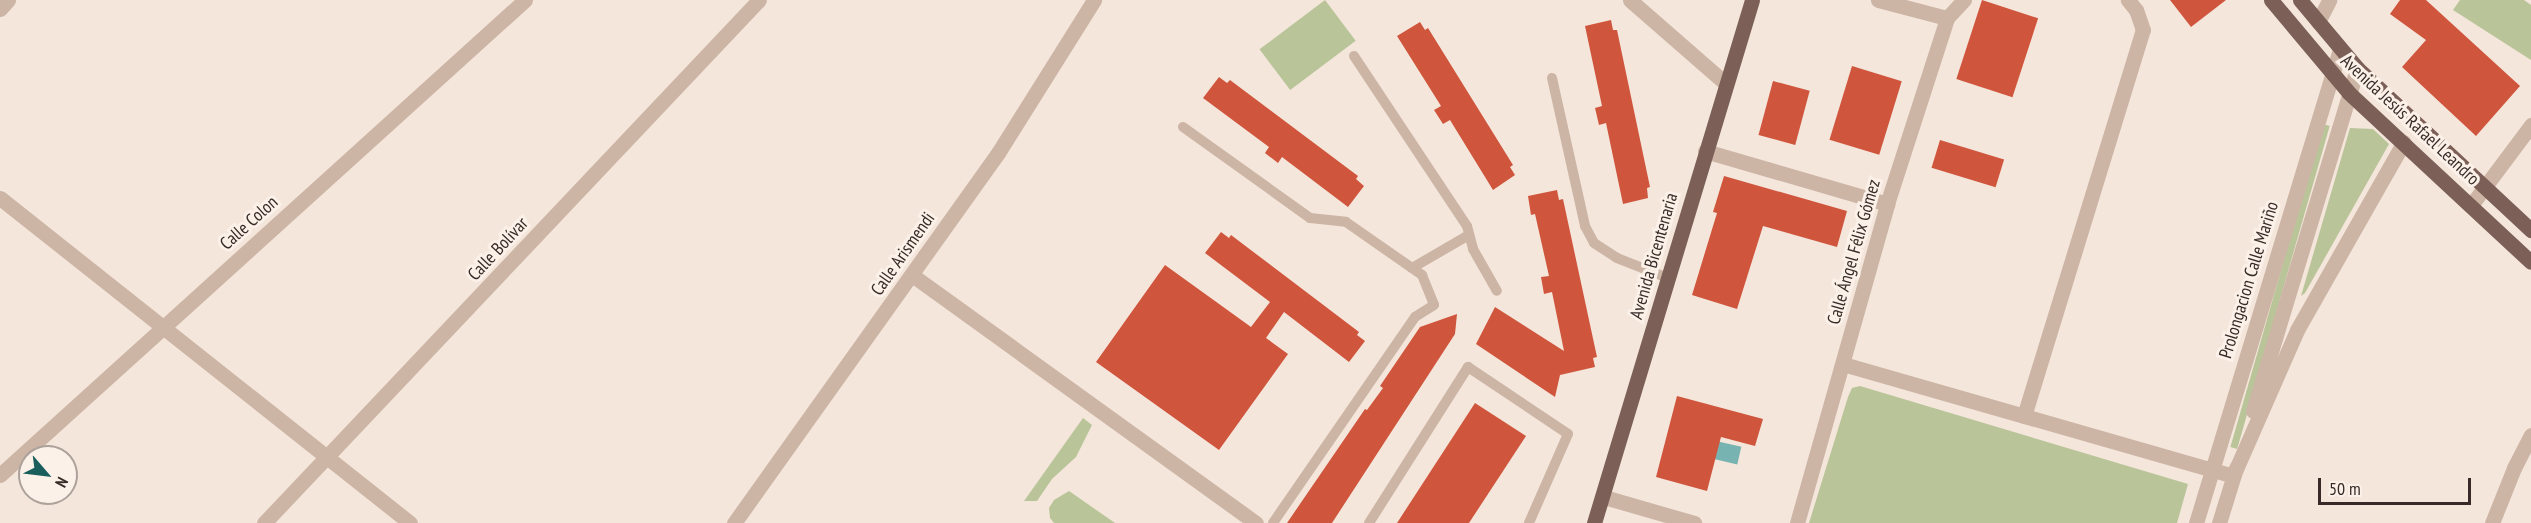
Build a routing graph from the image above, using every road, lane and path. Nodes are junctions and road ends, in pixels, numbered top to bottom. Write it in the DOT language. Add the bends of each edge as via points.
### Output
graph roads {
  1 [pos="8,0"];
  2 [pos="525,0"];
  3 [pos="759,0"];
  4 [pos="1094,0"];
  5 [pos="1630,0"];
  6 [pos="1752,0"];
  7 [pos="1878,0"];
  8 [pos="1964,0"];
  9 [pos="2128,0"];
  10 [pos="2271,0"];
  11 [pos="2300,0"];
  12 [pos="2329,0"];
  13 [pos="0,9"];
  14 [pos="1947,18"];
  15 [pos="2318,22"];
  16 [pos="2340,49"];
  17 [pos="1354,56"];
  18 [pos="2357,68"];
  19 [pos="2331,74"];
  20 [pos="1552,78"];
  21 [pos="1725,83"];
  22 [pos="2349,93"];
  23 [pos="2531,125"];
  24 [pos="1183,127"];
  25 [pos="2404,142"];
  26 [pos="1705,151"];
  27 [pos="2485,187"];
  28 [pos="0,198"];
  29 [pos="1887,204"];
  30 [pos="2472,204"];
  31 [pos="2531,230"];
  32 [pos="1469,235"];
  33 [pos="2531,262"];
  34 [pos="1412,268"];
  35 [pos="912,275"];
  36 [pos="1668,278"];
  37 [pos="1497,291"];
  38 [pos="164,327"];
  39 [pos="1843,364"];
  40 [pos="2024,416"];
  41 [pos="2531,435"];
  42 [pos="329,457"];
  43 [pos="2212,470"];
  44 [pos="0,475"];
  45 [pos="2233,476"];
  46 [pos="1604,496"];
  47 [pos="264,523"];
  48 [pos="410,523"];
  49 [pos="734,523"];
  50 [pos="1256,523"];
  51 [pos="1274,523"];
  52 [pos="1369,523"];
  53 [pos="1529,523"];
  54 [pos="1594,523"];
  55 [pos="1694,523"];
  56 [pos="1797,523"];
  57 [pos="2196,523"];
  58 [pos="2219,523"];
  59 [pos="2492,523"];
  1 -- 13 [label="street"];
  2 -- 38 [label="street, Calle Colon"];
  3 -- 42 [label="street, Calle Bolívar"];
  4 -- 35 [label="street, Calle Arismendi" via="998,153"];
  5 -- 21 [label="street"];
  6 -- 21 [label="main road, Avenida Bicentenaria"];
  7 -- 14 [label="street"];
  8 -- 14 [label="street, Calle Ángel Félix Gómez"];
  9 -- 40 [label="street" via="2143,30"];
  10 -- 19 [label="main road, Avenida Jesús Rafael Leandro"];
  11 -- 15 [label="main road, Avenida Jesús Rafael Leandro"];
  12 -- 15 [label="street"];
  14 -- 29 [label="street, Calle Ángel Félix Gómez"];
  15 -- 16 [label="main road, Avenida Jesús Rafael Leandro"];
  16 -- 18 [label="main road, Avenida Jesús Rafael Leandro"];
  16 -- 19 [label="street, Prolongacion Calle Mariño"];
  17 -- 32 [label="lane" via="1467,226"];
  18 -- 22 [label="street"];
  18 -- 27 [label="main road, Avenida Jesús Rafael Leandro"];
  19 -- 22 [label="main road, Avenida Jesús Rafael Leandro"];
  19 -- 43 [label="street, Prolongacion Calle Mariño"];
  20 -- 36 [label="lane" via="1584,226 1594,243 1617,258"];
  21 -- 26 [label="main road, Avenida Bicentenaria"];
  22 -- 25 [label="main road, Avenida Jesús Rafael Leandro"];
  22 -- 45 [label="street"];
  23 -- 27 [label="street"];
  24 -- 34 [label="lane" via="1310,218 1346,222"];
  25 -- 30 [label="main road, Avenida Jesús Rafael Leandro"];
  25 -- 45 [label="street" via="2297,330"];
  26 -- 29 [label="street"];
  26 -- 36 [label="main road, Avenida Bicentenaria"];
  27 -- 30 [label="street"];
  27 -- 31 [label="main road, Avenida Jesús Rafael Leandro"];
  28 -- 38 [label="street"];
  29 -- 39 [label="street, Calle Ángel Félix Gómez"];
  30 -- 33 [label="main road, Avenida Jesús Rafael Leandro"];
  32 -- 34 [label="lane"];
  32 -- 37 [label="lane"];
  34 -- 51 [label="lane" via="1422,275 1434,305 1415,317"];
  35 -- 49 [label="street, Calle Arismendi"];
  35 -- 50 [label="street"];
  36 -- 46 [label="main road, Avenida Bicentenaria"];
  38 -- 42 [label="street"];
  38 -- 44 [label="street, Calle Colon"];
  39 -- 40 [label="street"];
  39 -- 56 [label="street, Calle Ángel Félix Gómez"];
  40 -- 43 [label="street"];
  41 -- 59 [label="street"];
  42 -- 47 [label="street, Calle Bolívar"];
  42 -- 48 [label="street"];
  43 -- 45 [label="street"];
  43 -- 57 [label="street, Prolongacion Calle Mariño"];
  45 -- 58 [label="street"];
  46 -- 54 [label="main road, Avenida Bicentenaria"];
  46 -- 55 [label="street"];
  52 -- 53 [label="lane" via="1468,367 1568,434"];
}
